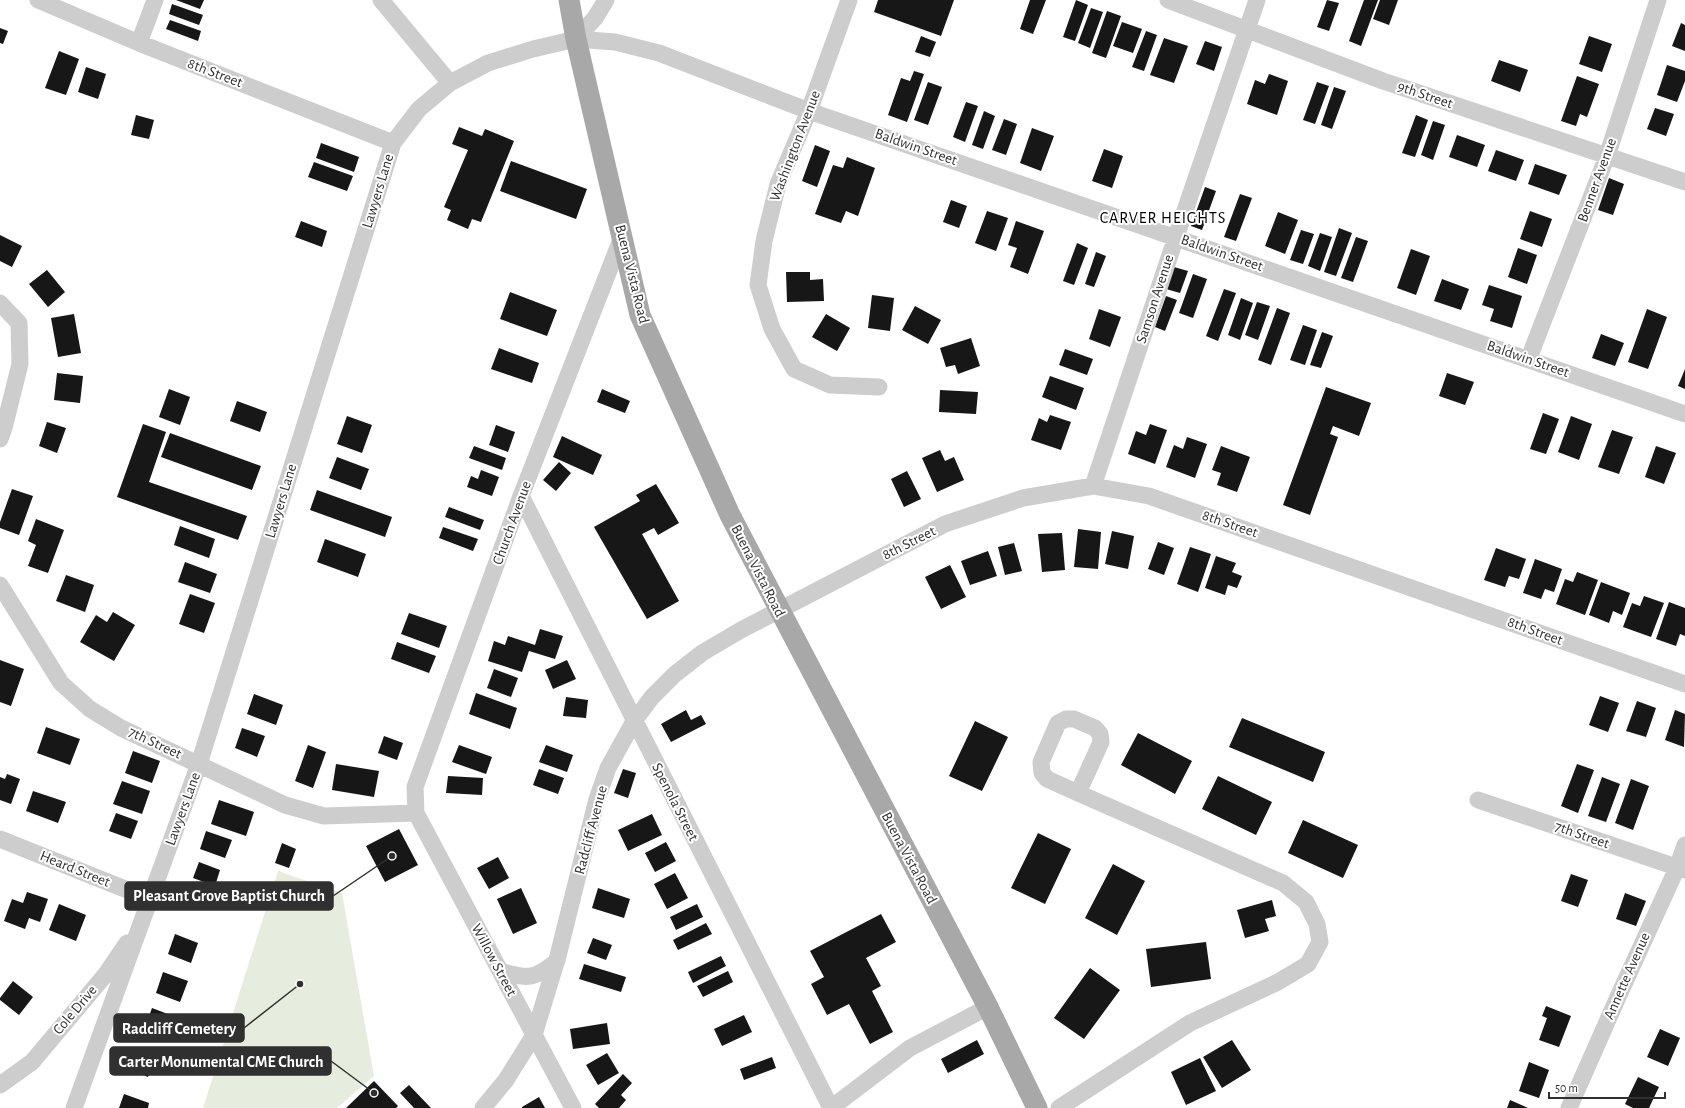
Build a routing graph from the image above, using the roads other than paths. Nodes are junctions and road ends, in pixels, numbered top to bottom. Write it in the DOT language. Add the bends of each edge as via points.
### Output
graph roads {
  1 [pos="38,0"];
  2 [pos="155,0"];
  3 [pos="381,0"];
  4 [pos="569,0"];
  5 [pos="606,0"];
  6 [pos="849,0"];
  7 [pos="1168,0"];
  8 [pos="1257,0"];
  9 [pos="1658,0"];
  10 [pos="1246,31"];
  11 [pos="576,38"];
  12 [pos="139,43"];
  13 [pos="450,83"];
  14 [pos="809,111"];
  15 [pos="393,143"];
  16 [pos="1607,156"];
  17 [pos="1685,182"];
  18 [pos="622,237"];
  19 [pos="1176,237"];
  20 [pos="0,302"];
  21 [pos="1529,358"];
  22 [pos="879,387"];
  23 [pos="1685,414"];
  24 [pos="0,439"];
  25 [pos="1093,486"];
  26 [pos="521,496"];
  27 [pos="0,585"];
  28 [pos="779,611"];
  29 [pos="1685,684"];
  30 [pos="634,721"];
  31 [pos="199,764"];
  32 [pos="1078,794"];
  33 [pos="1478,800"];
  34 [pos="416,813"];
  35 [pos="0,839"];
  36 [pos="1685,845"];
  37 [pos="1681,869"];
  38 [pos="150,899"];
  39 [pos="140,925"];
  40 [pos="557,962"];
  41 [pos="500,971"];
  42 [pos="988,1007"];
  43 [pos="534,1035"];
  44 [pos="0,1085"];
  45 [pos="74,1108"];
  46 [pos="483,1108"];
  47 [pos="573,1108"];
  48 [pos="831,1108"];
  49 [pos="1037,1108"];
  50 [pos="1058,1108"];
  51 [pos="1569,1108"];
  1 -- 12 [label="street, 8th Street"];
  2 -- 12 [label="street"];
  3 -- 13 [label="street"];
  4 -- 11 [label="main road, Buena Vista Road"];
  5 -- 11 [label="street" via="595,18"];
  6 -- 14 [label="street, Washington Avenue"];
  7 -- 10 [label="street, 9th Street"];
  8 -- 10 [label="street, Samson Avenue"];
  9 -- 16 [label="street, Benner Avenue"];
  10 -- 16 [label="street, 9th Street" via="1383,81"];
  10 -- 19 [label="street, Samson Avenue"];
  11 -- 13 [label="street, Lawyers Lane" via="488,63"];
  11 -- 14 [label="street, Baldwin Street" via="615,42 659,53"];
  11 -- 18 [label="main road, Buena Vista Road"];
  12 -- 15 [label="street, 8th Street"];
  13 -- 15 [label="street, Lawyers Lane" via="419,108"];
  14 -- 19 [label="street, Baldwin Street"];
  14 -- 22 [label="street, Washington Avenue" via="778,184 764,241 758,285 772,329 794,368 830,385"];
  15 -- 31 [label="street, Lawyers Lane"];
  16 -- 17 [label="street, 9th Street"];
  16 -- 21 [label="street, Benner Avenue"];
  18 -- 26 [label="street, Church Avenue"];
  18 -- 28 [label="main road, Buena Vista Road" via="640,315 730,515"];
  19 -- 21 [label="street, Baldwin Street"];
  19 -- 25 [label="street, Samson Avenue"];
  20 -- 24 [label="street" via="19,324 20,364"];
  21 -- 23 [label="street, Baldwin Street"];
  25 -- 28 [label="street, 8th Street" via="1023,498 945,524"];
  25 -- 29 [label="street, 8th Street" via="1149,496"];
  26 -- 30 [label="street, Spenola Street"];
  26 -- 34 [label="street, Church Avenue" via="416,787"];
  27 -- 31 [label="street, 7th Street" via="61,683 90,709 122,728"];
  28 -- 30 [label="street, Radcliff Avenue" via="702,652 652,696"];
  28 -- 42 [label="main road, Buena Vista Road"];
  30 -- 40 [label="street, Radcliff Avenue" via="608,768 597,799"];
  30 -- 48 [label="street, Spenola Street"];
  31 -- 34 [label="street, 7th Street" via="285,805 324,816"];
  31 -- 38 [label="street, Lawyers Lane"];
  32 -- 50 [label="street" via="1284,883 1306,902 1317,924 1320,942 1308,964 1278,982 1190,1023"];
  33 -- 37 [label="street, 7th Street"];
  34 -- 41 [label="street, Willow Street"];
  35 -- 38 [label="street, Heard Street"];
  36 -- 37 [label="street, Annette Avenue"];
  37 -- 51 [label="street, Annette Avenue" via="1618,996"];
  38 -- 39 [label="street, Lawyers Lane"];
  39 -- 44 [label="street, Cole Drive" via="106,974 32,1062"];
  39 -- 45 [label="street, Lawyers Lane"];
  40 -- 41 [label="street" via="544,972 532,976 518,976"];
  40 -- 43 [label="street, Radcliff Avenue"];
  41 -- 43 [label="street, Willow Street"];
  42 -- 48 [label="street" via="910,1048"];
  42 -- 49 [label="main road, Buena Vista Road"];
  43 -- 46 [label="street, Radcliff Avenue" via="506,1080"];
  43 -- 47 [label="street, Willow Street"];
}
